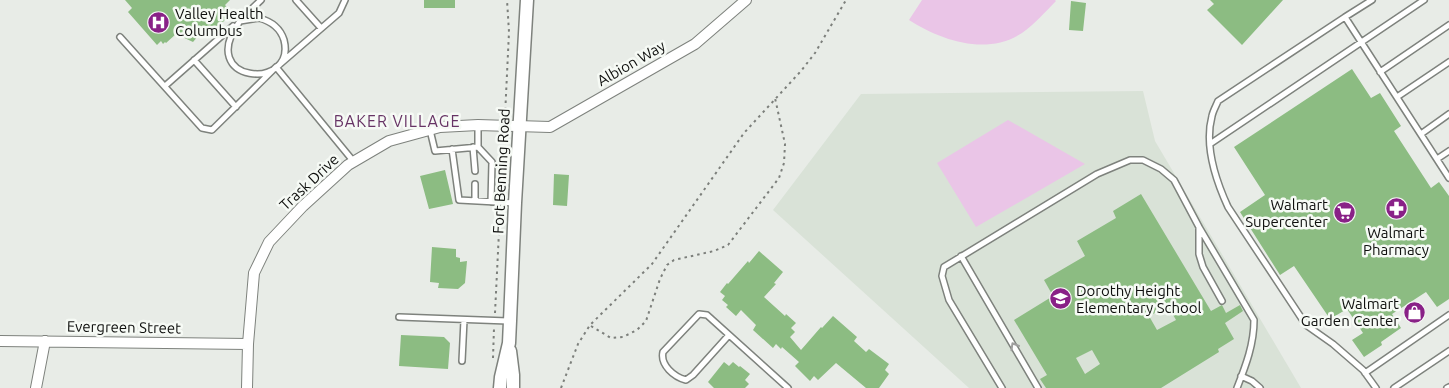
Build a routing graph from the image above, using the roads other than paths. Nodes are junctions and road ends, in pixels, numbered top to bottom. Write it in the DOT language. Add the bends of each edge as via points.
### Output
graph roads {
  1 [pos="261,0"];
  2 [pos="296,0"];
  3 [pos="345,0"];
  4 [pos="527,0"];
  5 [pos="746,0"];
  6 [pos="1372,0"];
  7 [pos="1424,0"];
  8 [pos="1345,17"];
  9 [pos="240,21"];
  10 [pos="1449,25"];
  11 [pos="321,28"];
  12 [pos="120,37"];
  13 [pos="1361,42"];
  14 [pos="194,60"];
  15 [pos="1449,62"];
  16 [pos="276,67"];
  17 [pos="1380,72"];
  18 [pos="164,86"];
  19 [pos="1396,97"];
  20 [pos="236,107"];
  21 [pos="1449,114"];
  22 [pos="478,125"];
  23 [pos="520,126"];
  24 [pos="430,130"];
  25 [pos="1420,134"];
  26 [pos="1210,144"];
  27 [pos="476,147"];
  28 [pos="452,149"];
  29 [pos="1449,151"];
  30 [pos="1437,159"];
  31 [pos="354,162"];
  32 [pos="475,171"];
  33 [pos="1449,178"];
  34 [pos="475,184"];
  35 [pos="475,201"];
  36 [pos="491,202"];
  37 [pos="515,203"];
  38 [pos="1199,227"];
  39 [pos="961,256"];
  40 [pos="1222,301"];
  41 [pos="1449,315"];
  42 [pos="399,317"];
  43 [pos="464,320"];
  44 [pos="510,322"];
  45 [pos="729,335"];
  46 [pos="0,341"];
  47 [pos="45,341"];
  48 [pos="509,343"];
  49 [pos="248,344"];
  50 [pos="1449,351"];
  51 [pos="462,361"];
  52 [pos="1365,373"];
  53 [pos="1241,376"];
  54 [pos="1402,383"];
  55 [pos="36,388"];
  56 [pos="247,388"];
  57 [pos="500,388"];
  58 [pos="513,388"];
  59 [pos="788,388"];
  60 [pos="1002,388"];
  61 [pos="1038,388"];
  62 [pos="1236,388"];
  63 [pos="1260,388"];
  64 [pos="1376,388"];
  65 [pos="1394,388"];
  66 [pos="1406,388"];
  1 -- 9 [label="lane"];
  2 -- 11 [label="lane"];
  3 -- 11 [label="lane" via="340,12"];
  4 -- 23 [label="street, Fort Benning Road"];
  5 -- 23 [label="street, Albion Way" via="695,44 550,127"];
  6 -- 8 [label="lane"];
  7 -- 13 [label="lane"];
  8 -- 13 [label="lane"];
  8 -- 26 [label="lane" via="1218,101 1212,115"];
  9 -- 14 [label="lane"];
  9 -- 16 [label="lane" via="258,18 276,26 284,42 284,51"];
  9 -- 16 [label="lane" via="229,37 229,56 234,64 241,71 259,75"];
  10 -- 17 [label="lane"];
  11 -- 16 [label="lane"];
  12 -- 18 [label="lane"];
  13 -- 17 [label="lane"];
  13 -- 26 [label="lane"];
  14 -- 18 [label="lane"];
  14 -- 20 [label="lane"];
  15 -- 19 [label="lane"];
  16 -- 20 [label="lane"];
  16 -- 31 [label="lane"];
  17 -- 19 [label="lane"];
  18 -- 20 [label="lane" via="202,128 212,130"];
  19 -- 25 [label="lane"];
  21 -- 25 [label="lane"];
  22 -- 23 [label="street, Trask Drive"];
  22 -- 24 [label="street, Trask Drive"];
  22 -- 27 [label="lane"];
  23 -- 37 [label="street, Fort Benning Road"];
  24 -- 28 [label="lane" via="435,151"];
  24 -- 31 [label="street, Trask Drive" via="389,141"];
  25 -- 30 [label="lane"];
  26 -- 52 [label="lane" via="1219,187 1228,208 1306,325"];
  27 -- 28 [label="lane"];
  27 -- 32 [label="lane"];
  27 -- 36 [label="lane" via="492,162"];
  28 -- 35 [label="lane" via="459,200"];
  29 -- 30 [label="lane"];
  30 -- 33 [label="lane"];
  31 -- 49 [label="street, Trask Drive" via="303,206 269,242 254,273"];
  34 -- 35 [label="lane"];
  35 -- 36 [label="lane"];
  36 -- 37 [label="lane"];
  37 -- 44 [label="street, Fort Benning Road"];
  38 -- 39 [label="lane" via="1174,180 1143,160 1130,160 1098,174"];
  38 -- 40 [label="lane" via="1199,254 1203,267"];
  38 -- 53 [label="lane" via="1254,320 1254,337"];
  39 -- 60 [label="lane" via="944,267 945,289"];
  61 -- 39 [label="lane, one-way"];
  41 -- 52 [label="lane"];
  42 -- 43 [label="lane"];
  43 -- 44 [label="lane"];
  43 -- 51 [label="lane"];
  44 -- 48 [label="street, Fort Benning Road"];
  45 -- 45 [label="lane" via="686,380 663,364 663,352 699,314 707,315"];
  45 -- 59 [label="lane"];
  46 -- 47 [label="street, Evergreen Street"];
  47 -- 49 [label="street, Evergreen Street"];
  47 -- 55 [label="street"];
  48 -- 57 [label="street, Fort Benning Road"];
  48 -- 58 [label="street, Fort Benning Road"];
  49 -- 56 [label="street, Trask Drive"];
  50 -- 54 [label="lane"];
  52 -- 64 [label="lane"];
  53 -- 62 [label="lane"];
  53 -- 63 [label="lane"];
  54 -- 65 [label="lane"];
  54 -- 66 [label="lane"];
}
